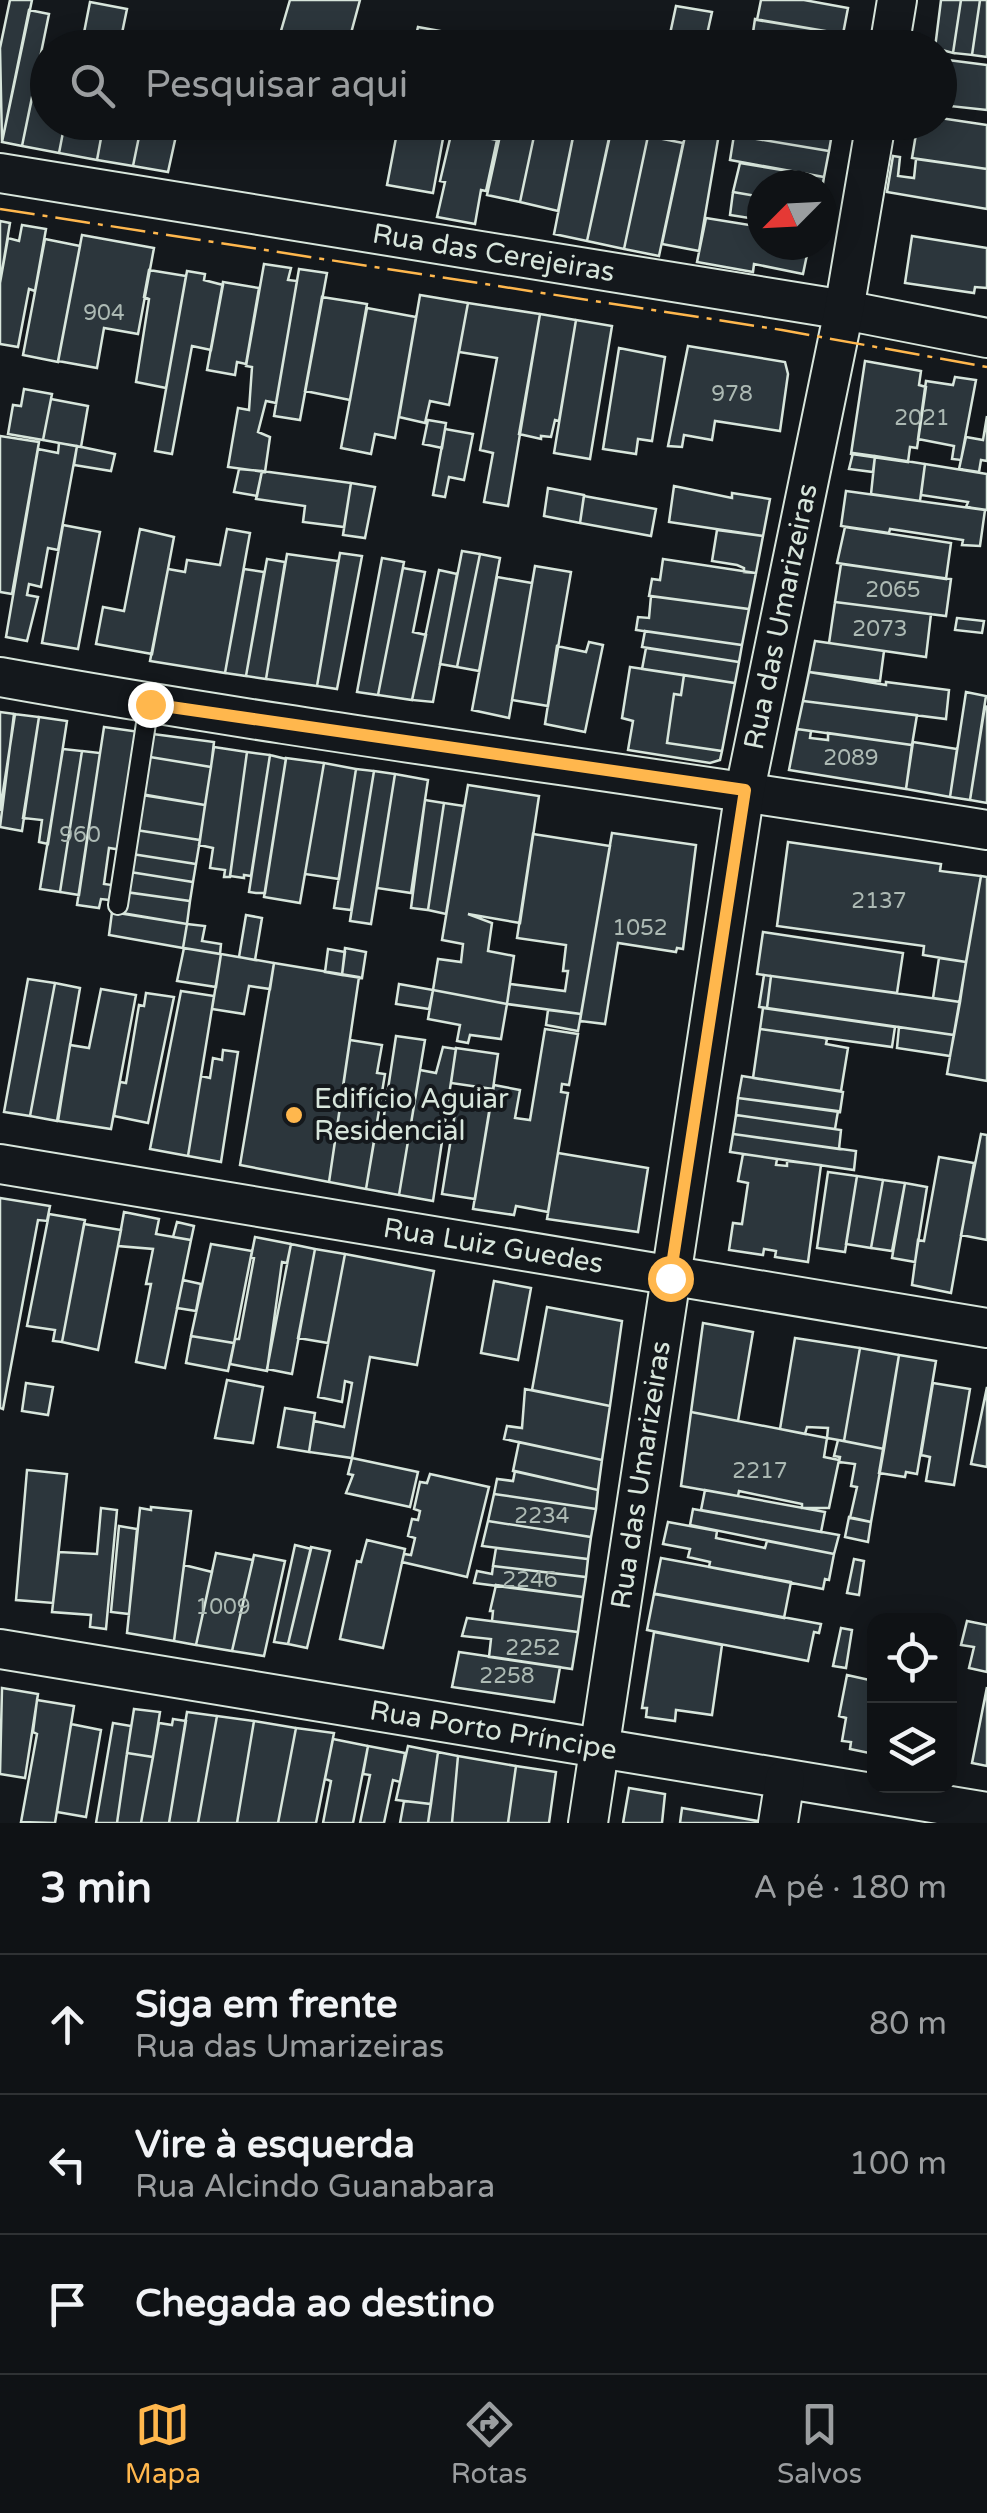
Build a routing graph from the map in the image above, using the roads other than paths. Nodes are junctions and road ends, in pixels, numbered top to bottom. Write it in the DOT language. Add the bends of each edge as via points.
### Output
graph roads {
  1 [pos="897,0"];
  2 [pos="892,30"];
  3 [pos="873,140"];
  4 [pos="0,172"];
  5 [pos="844,310"];
  6 [pos="987,338"];
  7 [pos="0,677"];
  8 [pos="150,704"];
  9 [pos="745,790"];
  10 [pos="987,830"];
  11 [pos="118,905"];
  12 [pos="0,1164"];
  13 [pos="670,1278"];
  14 [pos="987,1328"];
  15 [pos="0,1649"];
  16 [pos="599,1749"];
  17 [pos="786,1779"];
  18 [pos="987,1812"];
  19 [pos="588,1823"];
  20 [pos="778,1823"];
  1 -- 2 [label="street"];
  3 -- 5 [label="street, Rua das Umarizeiras"];
  4 -- 5 [label="street, Rua das Cerejeiras"];
  5 -- 6 [label="street, Rua das Cerejeiras"];
  5 -- 9 [label="street, Rua das Umarizeiras"];
  7 -- 8 [label="street"];
  8 -- 9 [label="street"];
  8 -- 11 [label="lane"];
  9 -- 10 [label="street"];
  9 -- 13 [label="street, Rua das Umarizeiras"];
  12 -- 13 [label="street, Rua Luiz Guedes"];
  13 -- 14 [label="street, Rua Luiz Guedes"];
  13 -- 16 [label="street, Rua das Umarizeiras"];
  15 -- 16 [label="street, Rua Porto Príncipe"];
  16 -- 17 [label="street, Rua Porto Príncipe"];
  16 -- 19 [label="street, Rua das Umarizeiras"];
  17 -- 18 [label="street, Rua Porto Príncipe"];
  17 -- 20 [label="street"];
}
